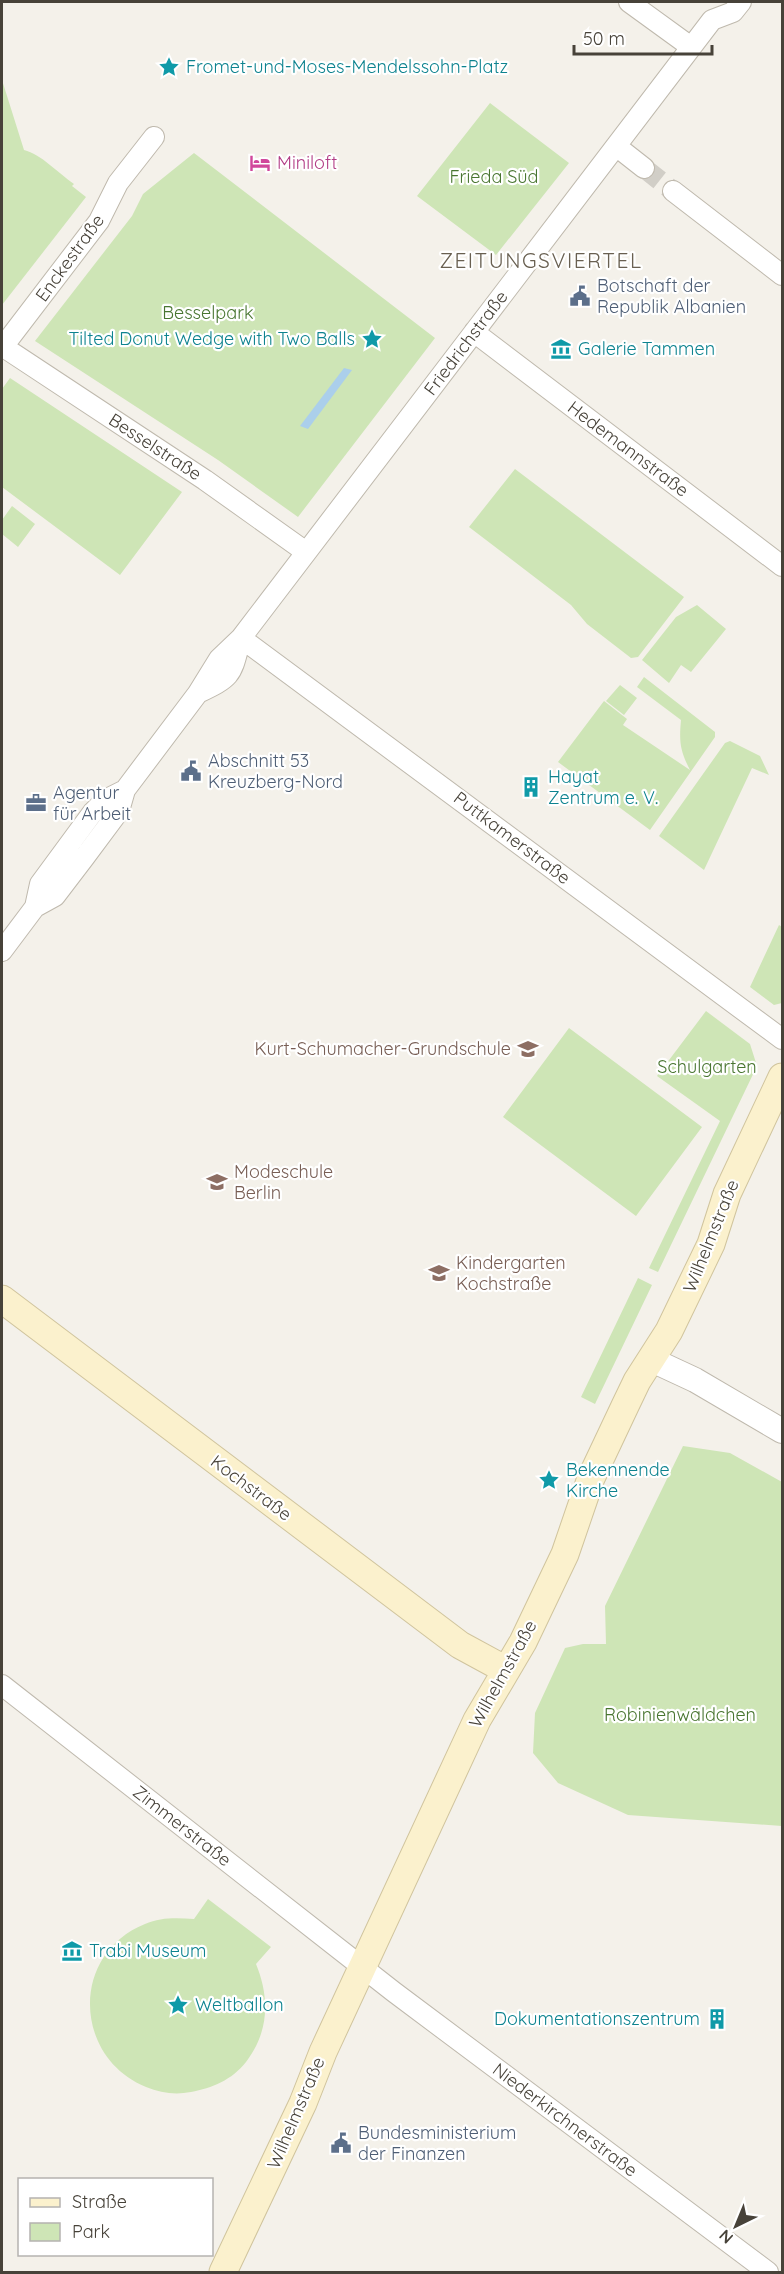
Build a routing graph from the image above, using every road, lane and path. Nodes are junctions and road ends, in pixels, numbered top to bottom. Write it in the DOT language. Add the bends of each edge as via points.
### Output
graph roads {
  1 [pos="629,2"];
  2 [pos="741,2"];
  3 [pos="713,11"];
  4 [pos="691,48"];
  5 [pos="154,137"];
  6 [pos="616,146"];
  7 [pos="644,168"];
  8 [pos="673,191"];
  9 [pos="779,272"];
  10 [pos="474,332"];
  11 [pos="2,347"];
  12 [pos="306,552"];
  13 [pos="783,566"];
  14 [pos="241,638"];
  15 [pos="2,951"];
  16 [pos="783,1039"];
  17 [pos="783,1077"];
  18 [pos="2,1299"];
  19 [pos="652,1360"];
  20 [pos="783,1431"];
  21 [pos="506,1670"];
  22 [pos="2,1685"];
  23 [pos="362,1967"];
  24 [pos="223,2272"];
  25 [pos="768,2272"];
  1 -- 4 [label="street"];
  2 -- 3 [label="street, Friedrichstraße" via="733,12"];
  3 -- 4 [label="street, Friedrichstraße"];
  4 -- 6 [label="street, Friedrichstraße"];
  5 -- 11 [label="street, Enckestraße" via="118,183 99,221"];
  6 -- 7 [label="street"];
  6 -- 10 [label="street, Friedrichstraße"];
  8 -- 9 [label="street"];
  10 -- 12 [label="street, Friedrichstraße"];
  10 -- 13 [label="street, Hedemannstraße"];
  11 -- 12 [label="street, Besselstraße"];
  12 -- 14 [label="street, Friedrichstraße"];
  14 -- 15 [label="street, Friedrichstraße" via="232,669 224,681 198,693 125,790 119,811 84,858 55,896 35,907"];
  14 -- 16 [label="street, Puttkamerstraße"];
  17 -- 19 [label="main road, Wilhelmstraße" via="727,1194 711,1244"];
  18 -- 21 [label="main road, Kochstraße" via="460,1645"];
  19 -- 20 [label="street"];
  19 -- 21 [label="main road, Wilhelmstraße" via="610,1436 565,1554"];
  21 -- 23 [label="main road, Wilhelmstraße" via="477,1720"];
  22 -- 23 [label="street, Zimmerstraße"];
  23 -- 24 [label="main road, Wilhelmstraße"];
  23 -- 25 [label="street, Niederkirchnerstraße"];
}
